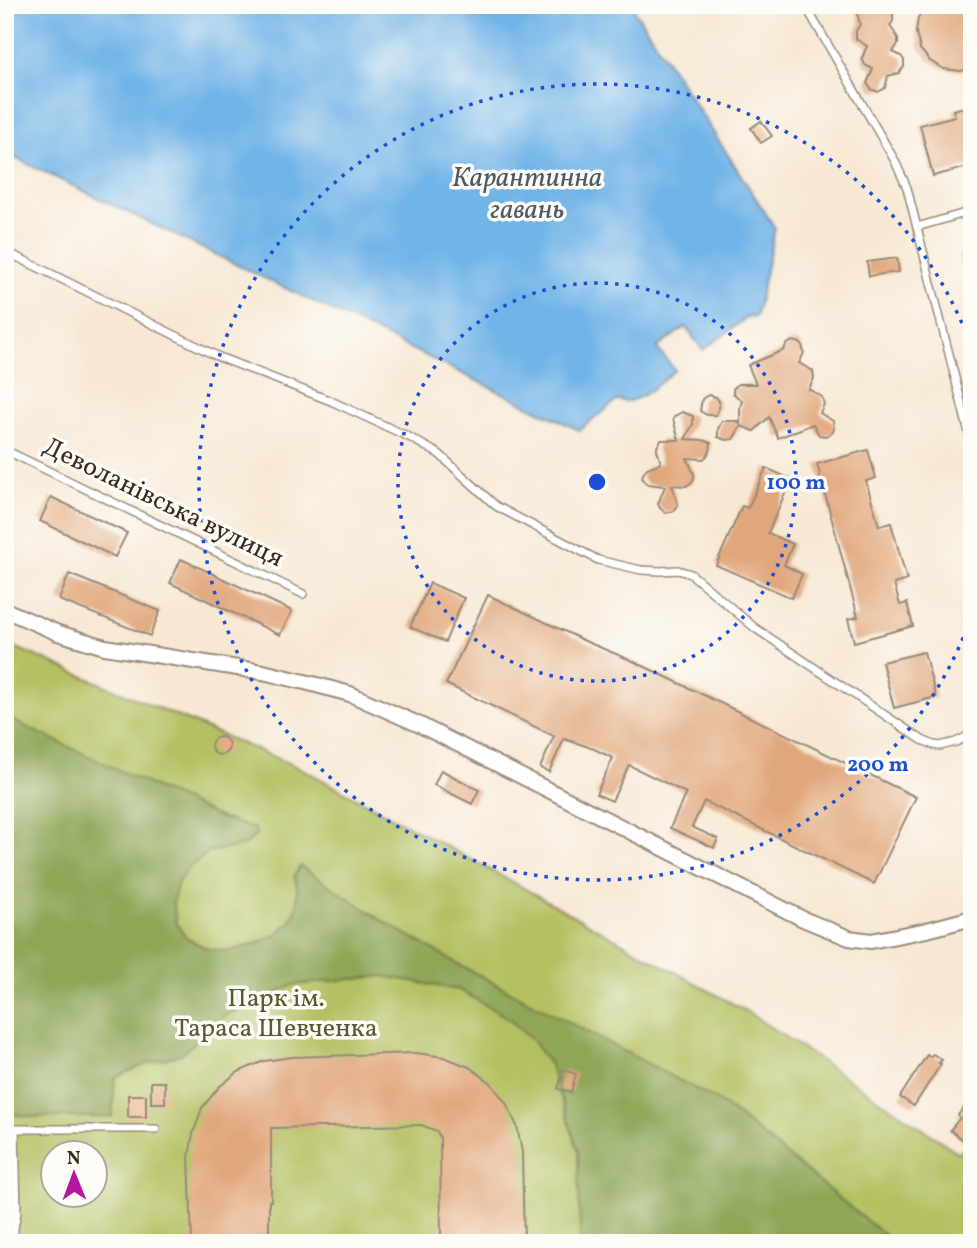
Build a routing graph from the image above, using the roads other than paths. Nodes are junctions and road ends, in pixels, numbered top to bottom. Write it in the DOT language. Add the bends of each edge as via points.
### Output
graph roads {
  1 [pos="805,5"];
  2 [pos="972,211"];
  3 [pos="917,226"];
  4 [pos="5,251"];
  5 [pos="972,445"];
  6 [pos="5,450"];
  7 [pos="303,594"];
  8 [pos="5,610"];
  9 [pos="972,734"];
  10 [pos="972,918"];
  11 [pos="5,1127"];
  12 [pos="15,1129"];
  13 [pos="156,1129"];
  14 [pos="14,1243"];
  1 -- 3 [label="lane" via="895,162"];
  2 -- 3 [label="lane"];
  3 -- 5 [label="lane"];
  4 -- 9 [label="lane" via="219,357 409,437 439,454 496,506 598,560 640,570 686,570 755,628 928,743 948,745"];
  6 -- 7 [label="lane, Деволанівська вулиця"];
  8 -- 10 [label="street" via="105,647 263,672 350,694 849,938 871,941"];
  11 -- 12 [label="lane"];
  12 -- 13 [label="lane"];
  12 -- 14 [label="lane"];
}
